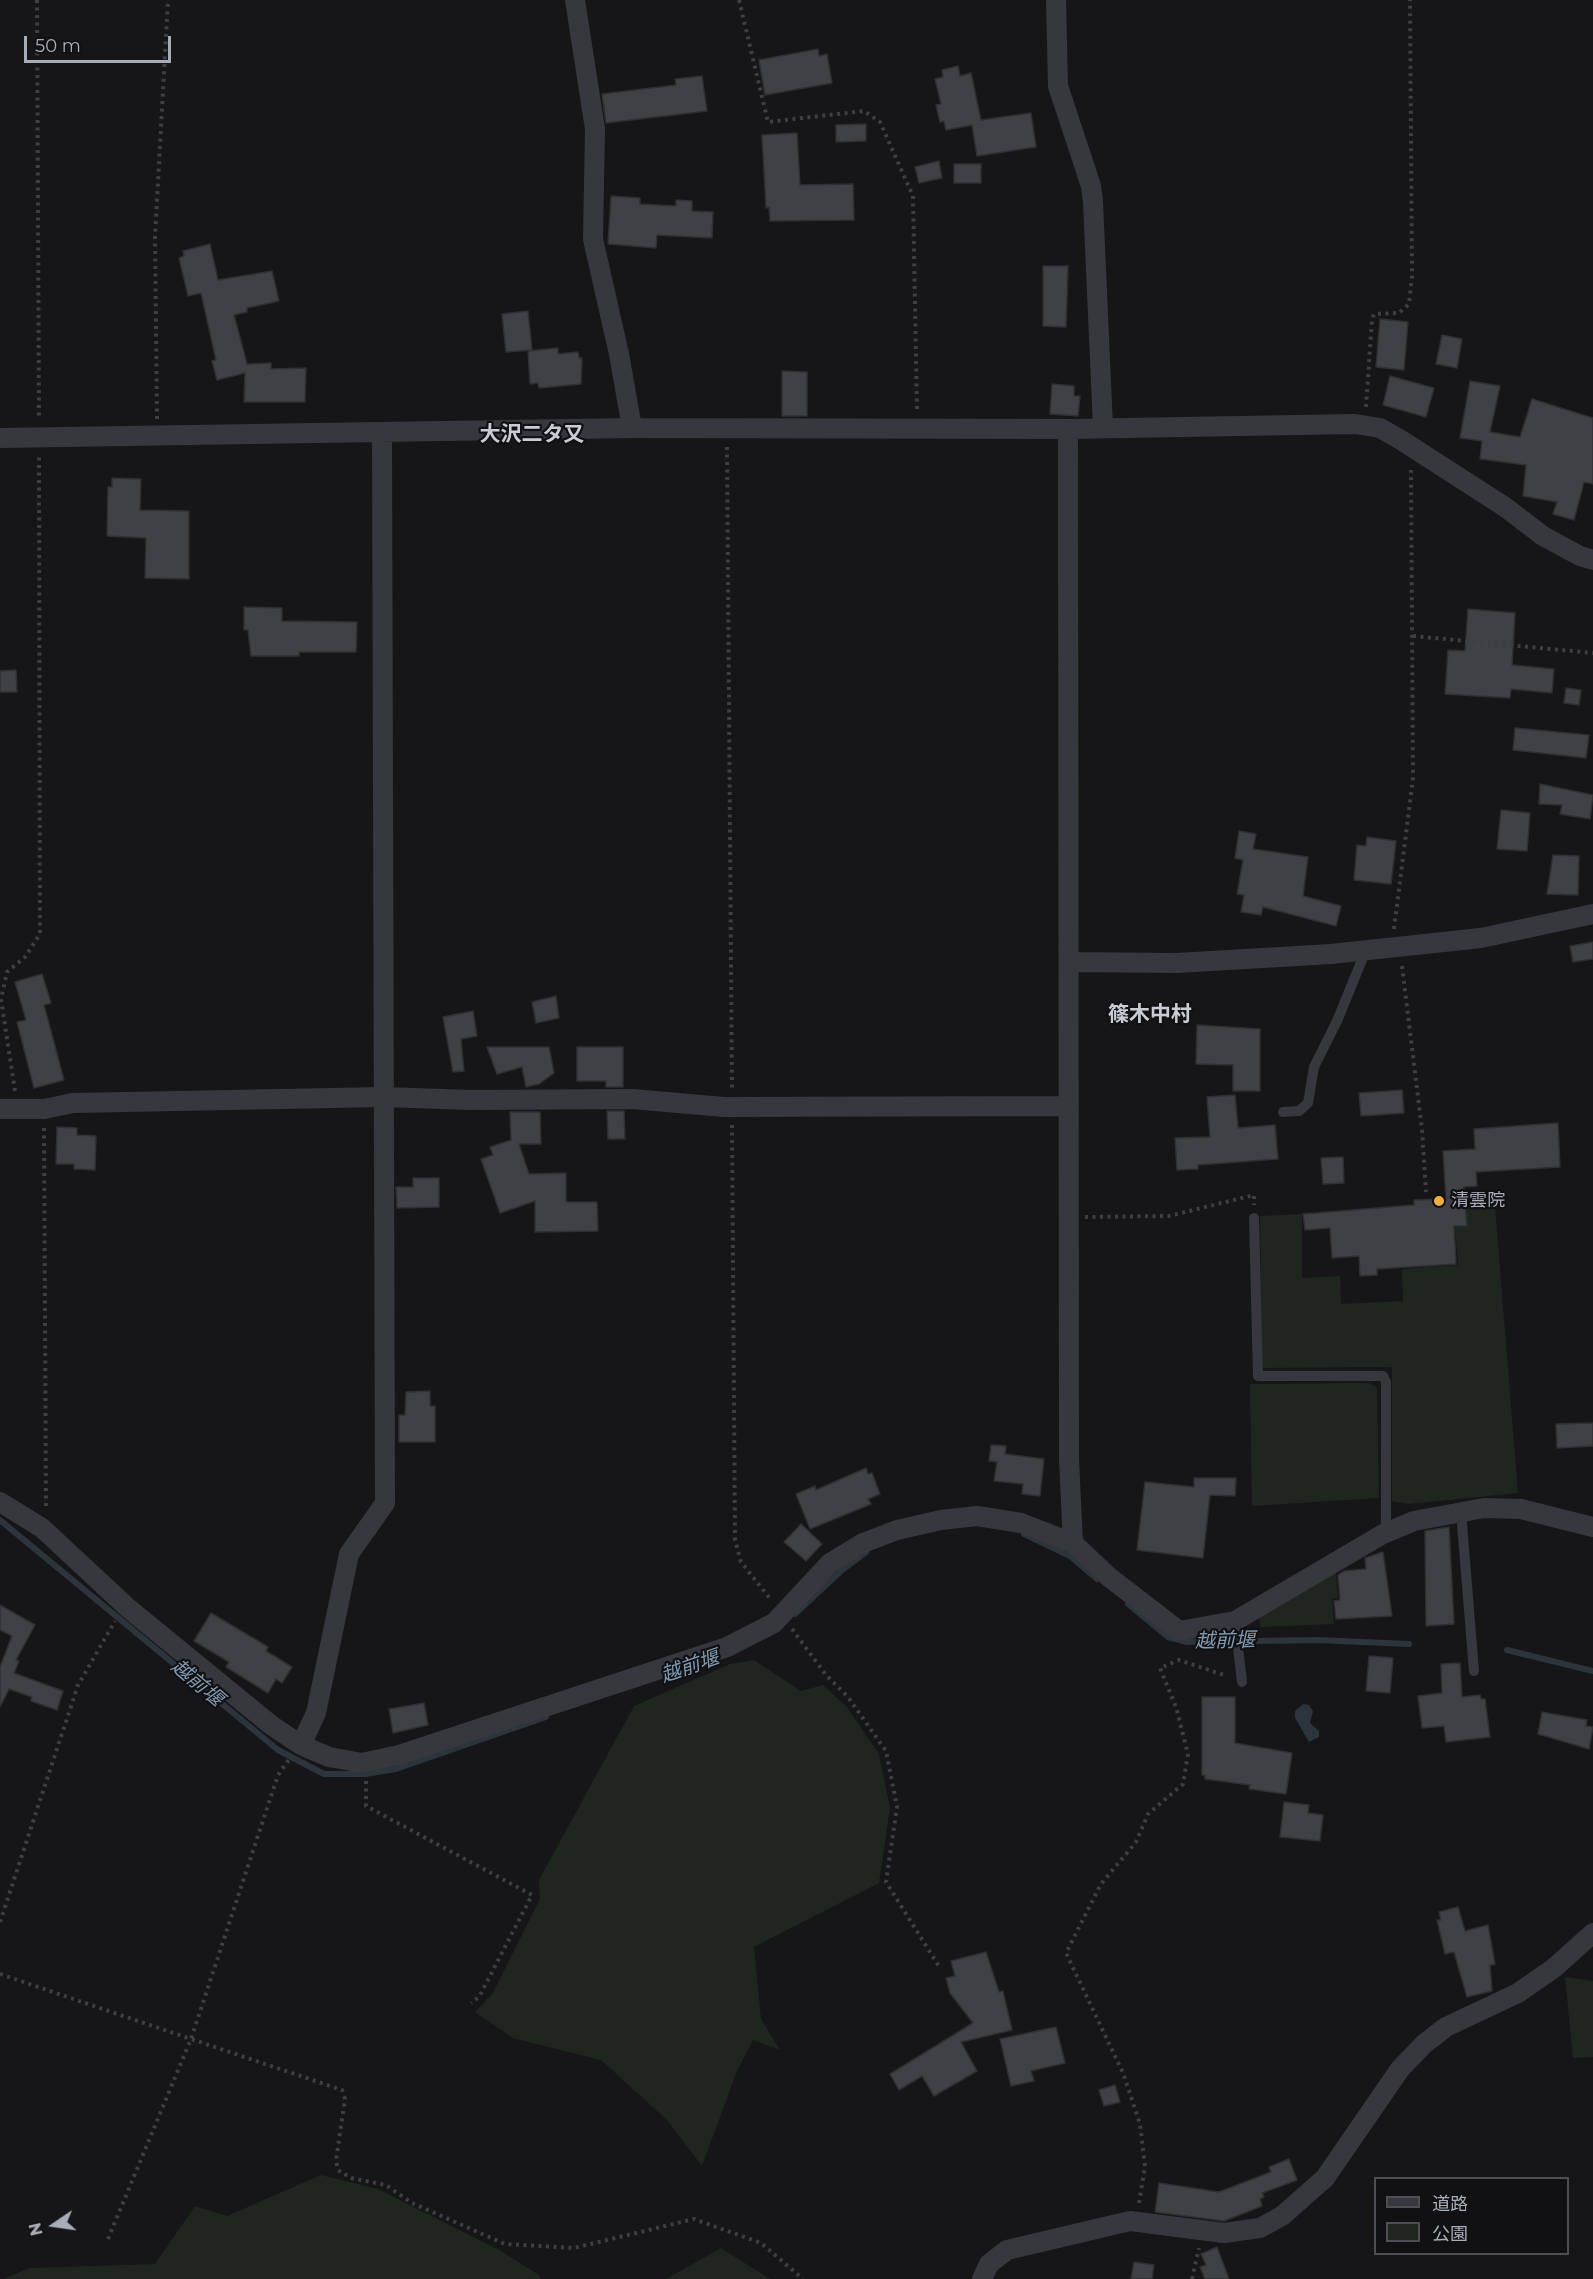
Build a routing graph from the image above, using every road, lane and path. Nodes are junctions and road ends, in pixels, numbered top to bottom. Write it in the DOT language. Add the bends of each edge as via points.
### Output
graph roads {
  1 [pos="37,0"];
  2 [pos="168,0"];
  3 [pos="575,0"];
  4 [pos="739,0"];
  5 [pos="1056,0"];
  6 [pos="1410,0"];
  7 [pos="1364,426"];
  8 [pos="918,427"];
  9 [pos="1103,427"];
  10 [pos="632,428"];
  11 [pos="727,428"];
  12 [pos="1068,429"];
  13 [pos="382,432"];
  14 [pos="157,436"];
  15 [pos="0,438"];
  16 [pos="39,438"];
  17 [pos="1412,446"];
  18 [pos="1593,560"];
  19 [pos="1413,636"];
  20 [pos="1593,653"];
  21 [pos="1593,914"];
  22 [pos="1395,947"];
  23 [pos="1366,950"];
  24 [pos="1069,962"];
  25 [pos="385,1097"];
  26 [pos="1069,1106"];
  27 [pos="732,1107"];
  28 [pos="9,1109"];
  29 [pos="44,1109"];
  30 [pos="1283,1112"];
  31 [pos="1426,1192"];
  32 [pos="1069,1218"];
  33 [pos="1254,1218"];
  34 [pos="0,1502"];
  35 [pos="1461,1512"];
  36 [pos="1593,1527"];
  37 [pos="42,1528"];
  38 [pos="1386,1532"];
  39 [pos="1073,1543"];
  40 [pos="782,1615"];
  41 [pos="111,1626"];
  42 [pos="1236,1627"];
  43 [pos="795,1632"];
  44 [pos="1474,1671"];
  45 [pos="1242,1682"];
  46 [pos="301,1745"];
  47 [pos="283,1767"];
  48 [pos="366,1787"];
  49 [pos="0,1922"];
  50 [pos="1593,1933"];
  51 [pos="940,1968"];
  52 [pos="0,1974"];
  53 [pos="471,2003"];
  54 [pos="191,2039"];
  55 [pos="1130,2221"];
  56 [pos="1205,2230"];
  57 [pos="108,2239"];
  58 [pos="802,2279"];
  59 [pos="982,2279"];
  60 [pos="1192,2279"];
  1 -- 16 [label="path"];
  2 -- 14 [label="path" via="155,237"];
  3 -- 10 [label="street" via="595,129 593,239 620,354"];
  4 -- 8 [label="path" via="768,122 864,111 880,122 913,196"];
  5 -- 9 [label="street" via="1058,86 1093,202"];
  6 -- 7 [label="path" via="1409,304 1399,314 1374,314"];
  7 -- 9 [label="street"];
  7 -- 17 [label="street" via="1380,428"];
  8 -- 11 [label="street"];
  8 -- 12 [label="street"];
  9 -- 12 [label="street"];
  10 -- 11 [label="street"];
  10 -- 13 [label="street"];
  11 -- 27 [label="path"];
  12 -- 24 [label="street"];
  13 -- 14 [label="street"];
  13 -- 25 [label="street"];
  14 -- 16 [label="street"];
  15 -- 16 [label="street"];
  16 -- 28 [label="path" via="40,934 26,957 7,972 1,999"];
  17 -- 18 [label="street" via="1544,536"];
  17 -- 19 [label="path"];
  19 -- 20 [label="path"];
  19 -- 22 [label="path" via="1413,778"];
  21 -- 22 [label="street" via="1481,938"];
  22 -- 23 [label="street"];
  22 -- 31 [label="path" via="1422,1130"];
  23 -- 24 [label="street" via="1177,963"];
  23 -- 30 [label="lane" via="1314,1067 1308,1103 1299,1111"];
  24 -- 26 [label="street"];
  25 -- 27 [label="street" via="632,1099"];
  25 -- 29 [label="street" via="73,1103"];
  25 -- 46 [label="street" via="384,1503 349,1554 316,1713"];
  26 -- 27 [label="street"];
  26 -- 32 [label="street"];
  27 -- 40 [label="path" via="735,1540 741,1562"];
  28 -- 29 [label="street"];
  29 -- 37 [label="path" via="47,1504"];
  32 -- 33 [label="path" via="1169,1216 1254,1195"];
  32 -- 39 [label="street"];
  33 -- 38 [label="lane" via="1258,1376 1383,1376 1386,1382"];
  34 -- 37 [label="street"];
  35 -- 36 [label="street" via="1529,1509"];
  35 -- 38 [label="street" via="1414,1521"];
  35 -- 44 [label="lane"];
  37 -- 46 [label="street" via="180,1652"];
  38 -- 42 [label="street"];
  39 -- 40 [label="street" via="1022,1523 976,1516 897,1530 863,1543 830,1563"];
  39 -- 42 [label="street" via="1109,1577 1179,1631"];
  40 -- 46 [label="street" via="727,1647 399,1755 363,1763 330,1758"];
  41 -- 49 [label="path" via="78,1685"];
  42 -- 45 [label="lane"];
  43 -- 51 [label="path" via="886,1751 897,1807 886,1882"];
  45 -- 55 [label="path" via="1179,1660 1160,1668 1176,1707 1188,1754 1183,1784 1148,1814 1136,1842 1101,1884 1066,1953 1123,2073 1140,2124 1145,2166 1138,2210"];
  47 -- 54 [label="path"];
  48 -- 53 [label="path" via="366,1806 532,1895 479,1997"];
  50 -- 56 [label="street" via="1518,1993 1446,2027 1424,2044 1400,2069 1325,2178 1282,2216 1242,2233"];
  52 -- 54 [label="path"];
  54 -- 57 [label="path"];
  54 -- 58 [label="path" via="342,2090 345,2099 338,2170 351,2178 386,2185 412,2203 506,2244 574,2248 694,2219 761,2243"];
  55 -- 56 [label="street"];
  55 -- 59 [label="street" via="1007,2250 989,2264"];
  56 -- 60 [label="path"];
}
